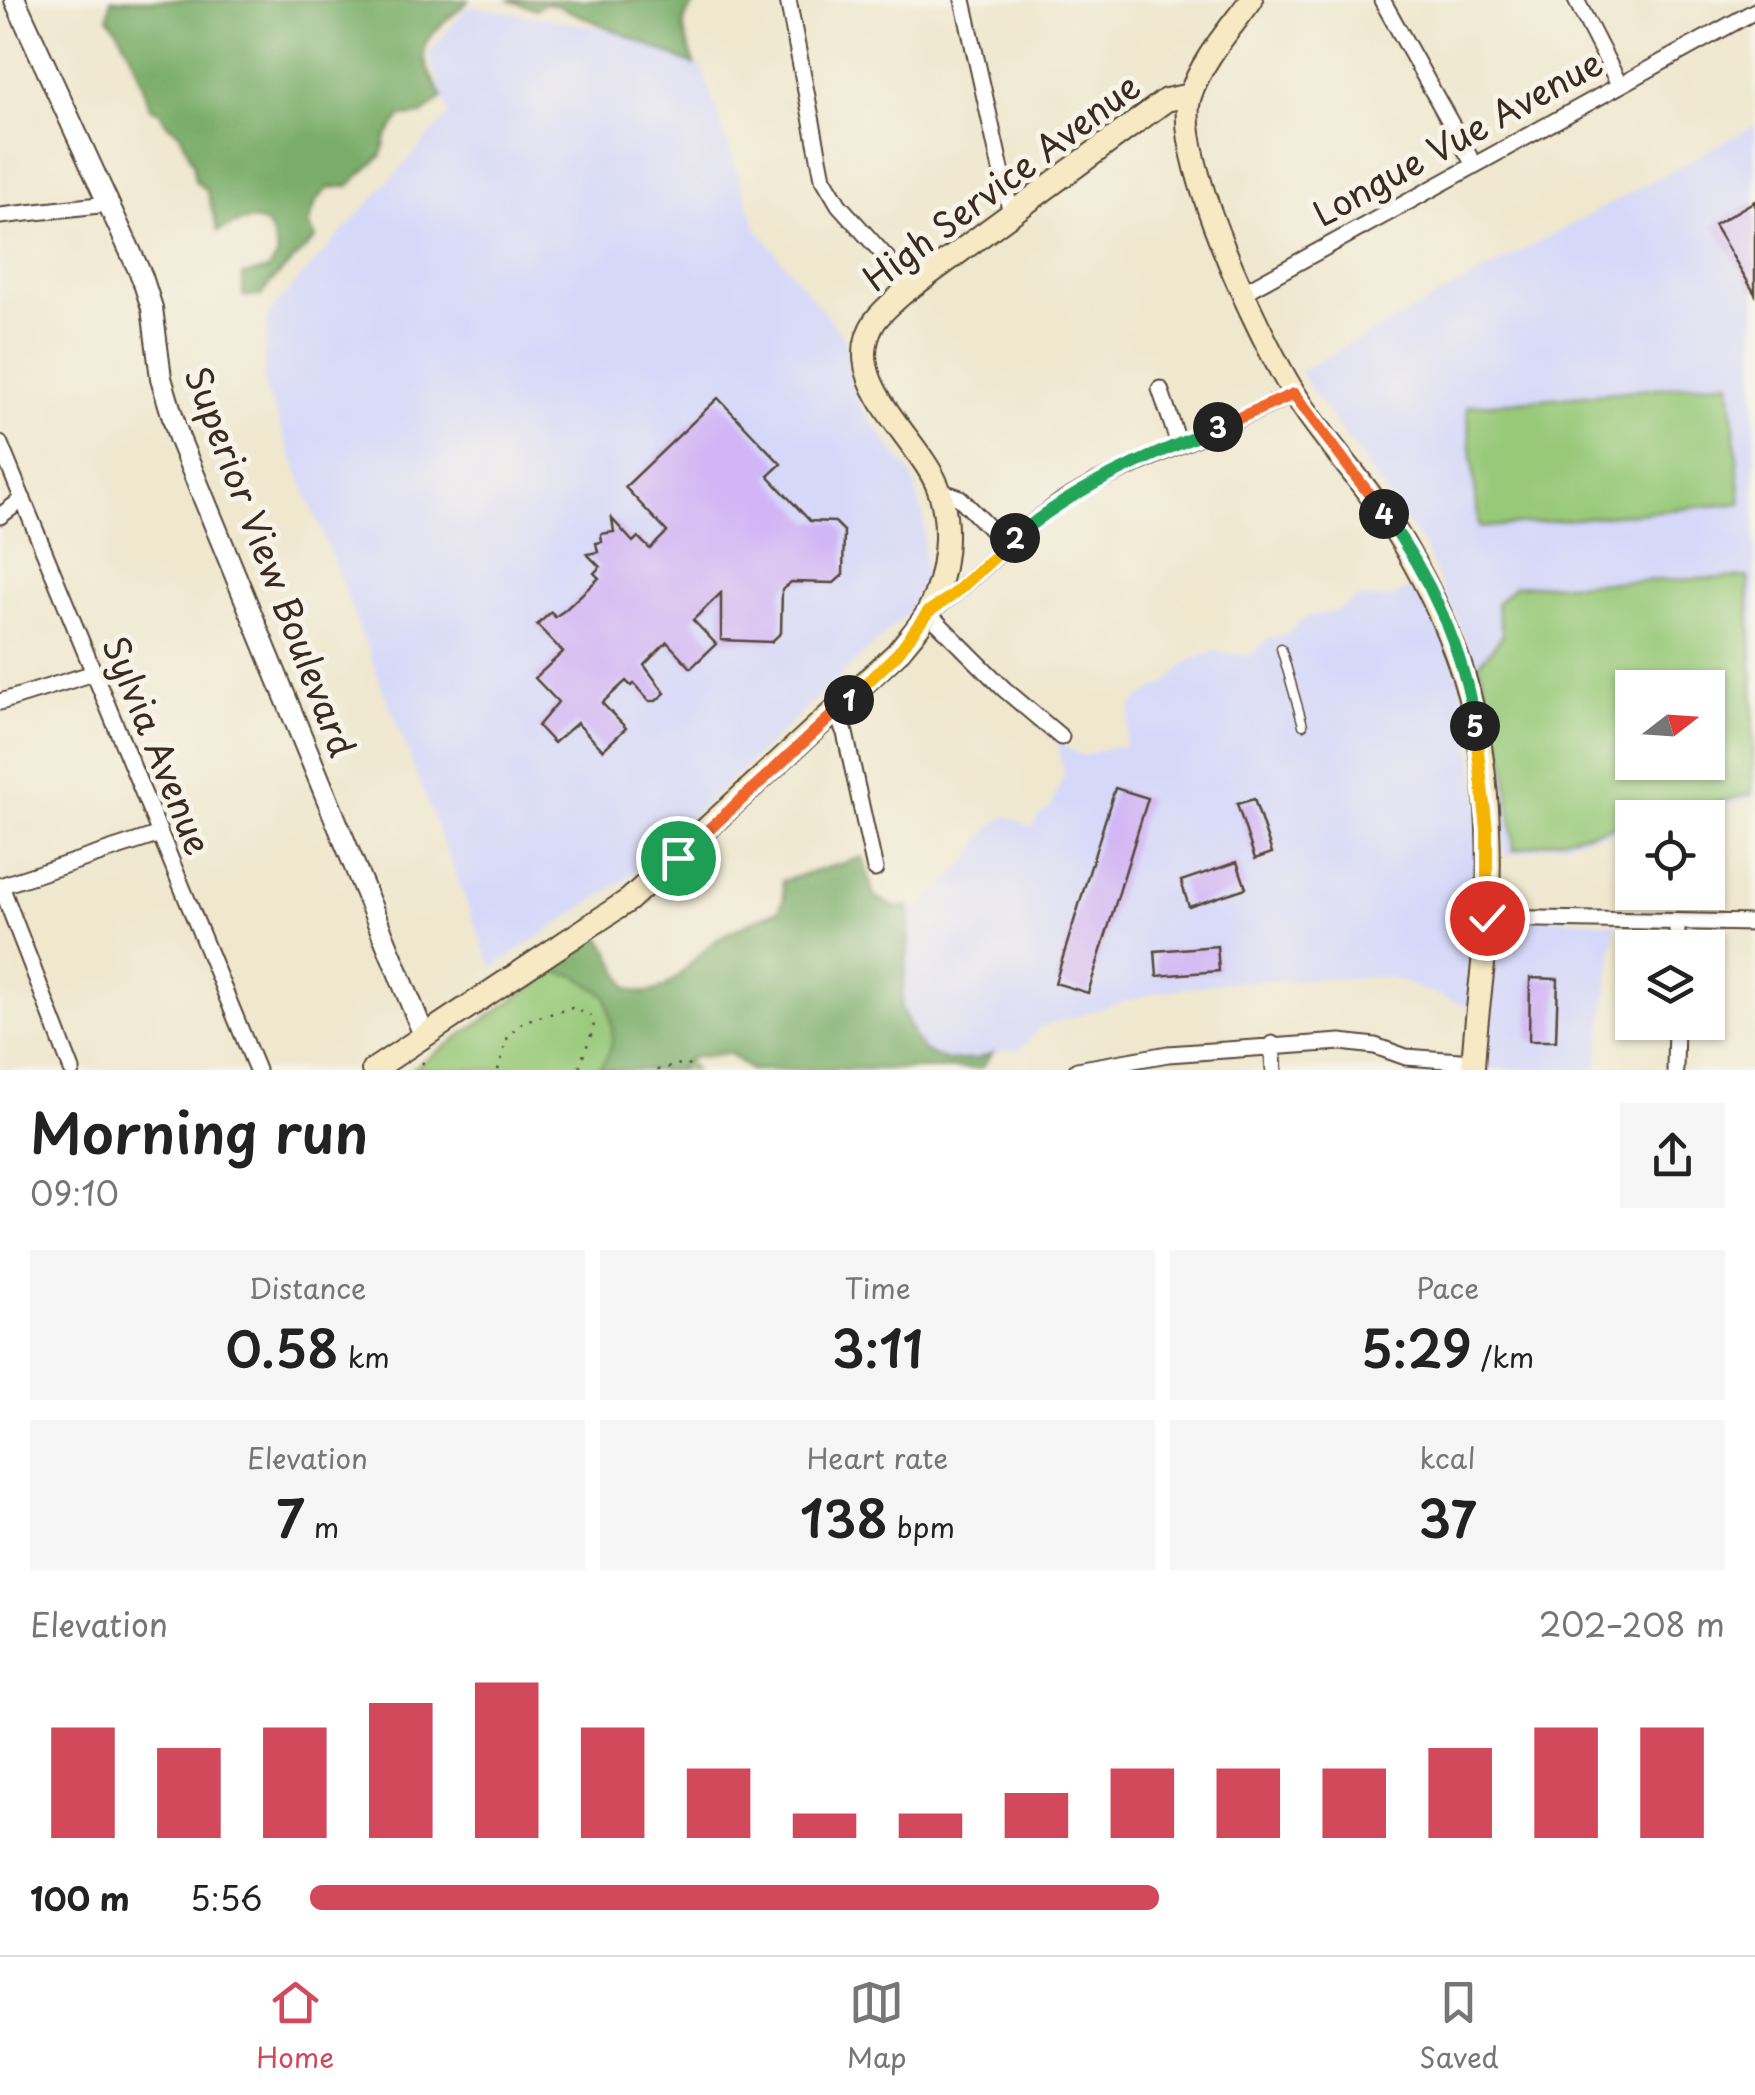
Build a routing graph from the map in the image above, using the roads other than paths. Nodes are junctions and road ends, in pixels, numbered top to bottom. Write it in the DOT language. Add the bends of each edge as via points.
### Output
graph roads {
  1 [pos="15,0"];
  2 [pos="788,0"];
  3 [pos="964,0"];
  4 [pos="1251,0"];
  5 [pos="1382,0"];
  6 [pos="1576,0"];
  7 [pos="1755,11"];
  8 [pos="1619,84"];
  9 [pos="1190,96"];
  10 [pos="1474,165"];
  11 [pos="108,204"];
  12 [pos="1011,214"];
  13 [pos="0,216"];
  14 [pos="912,286"];
  15 [pos="1244,292"];
  16 [pos="1160,389"];
  17 [pos="1294,394"];
  18 [pos="0,444"];
  19 [pos="1180,444"];
  20 [pos="940,491"];
  21 [pos="22,499"];
  22 [pos="0,516"];
  23 [pos="1006,545"];
  24 [pos="928,612"];
  25 [pos="1281,648"];
  26 [pos="94,673"];
  27 [pos="0,702"];
  28 [pos="836,712"];
  29 [pos="1302,725"];
  30 [pos="1061,737"];
  31 [pos="160,834"];
  32 [pos="875,869"];
  33 [pos="0,886"];
  34 [pos="1487,918"];
  35 [pos="1677,922"];
  36 [pos="1755,923"];
  37 [pos="1677,930"];
  38 [pos="424,1035"];
  39 [pos="1676,1040"];
  40 [pos="1272,1044"];
  41 [pos="1473,1066"];
  42 [pos="72,1070"];
  43 [pos="257,1070"];
  44 [pos="373,1070"];
  45 [pos="1077,1070"];
  46 [pos="1274,1070"];
  47 [pos="1675,1070"];
  1 -- 11 [label="street, Superior View Boulevard"];
  2 -- 14 [label="street" via="823,178"];
  3 -- 12 [label="street"];
  4 -- 9 [label="main road"];
  5 -- 10 [label="street"];
  6 -- 8 [label="street"];
  7 -- 8 [label="street, Longue Vue Avenue"];
  8 -- 10 [label="street, Longue Vue Avenue"];
  9 -- 12 [label="main road, High Service Avenue" via="1166,100"];
  9 -- 15 [label="main road" via="1201,186"];
  10 -- 15 [label="street, Longue Vue Avenue"];
  11 -- 13 [label="street"];
  11 -- 38 [label="street, Superior View Boulevard" via="149,295 160,378 179,438"];
  12 -- 14 [label="main road, High Service Avenue"];
  14 -- 20 [label="main road, High Service Avenue" via="873,324 866,356 874,390"];
  15 -- 17 [label="main road"];
  16 -- 19 [label="street"];
  17 -- 19 [label="street"];
  17 -- 34 [label="main road" via="1391,524 1442,616 1464,674 1483,780"];
  18 -- 21 [label="street, Sylvia Avenue"];
  19 -- 23 [label="street" via="1058,503"];
  20 -- 23 [label="street" via="960,498"];
  20 -- 24 [label="main road, High Service Avenue" via="944,552"];
  21 -- 22 [label="street"];
  21 -- 26 [label="street, Sylvia Avenue"];
  23 -- 24 [label="street"];
  24 -- 28 [label="main road, High Service Avenue" via="898,653"];
  24 -- 30 [label="street"];
  25 -- 29 [label="lane"];
  26 -- 27 [label="street"];
  26 -- 31 [label="street, Sylvia Avenue"];
  28 -- 32 [label="street"];
  28 -- 38 [label="main road, High Service Avenue" via="629,900"];
  31 -- 33 [label="street"];
  31 -- 43 [label="street, Sylvia Avenue"];
  33 -- 42 [label="street"];
  34 -- 35 [label="street"];
  34 -- 41 [label="main road"];
  35 -- 36 [label="street"];
  35 -- 37 [label="street"];
  38 -- 44 [label="main road, High Service Avenue"];
  39 -- 47 [label="street"];
  40 -- 41 [label="street" via="1358,1043"];
  40 -- 45 [label="street"];
  40 -- 46 [label="street"];
}
